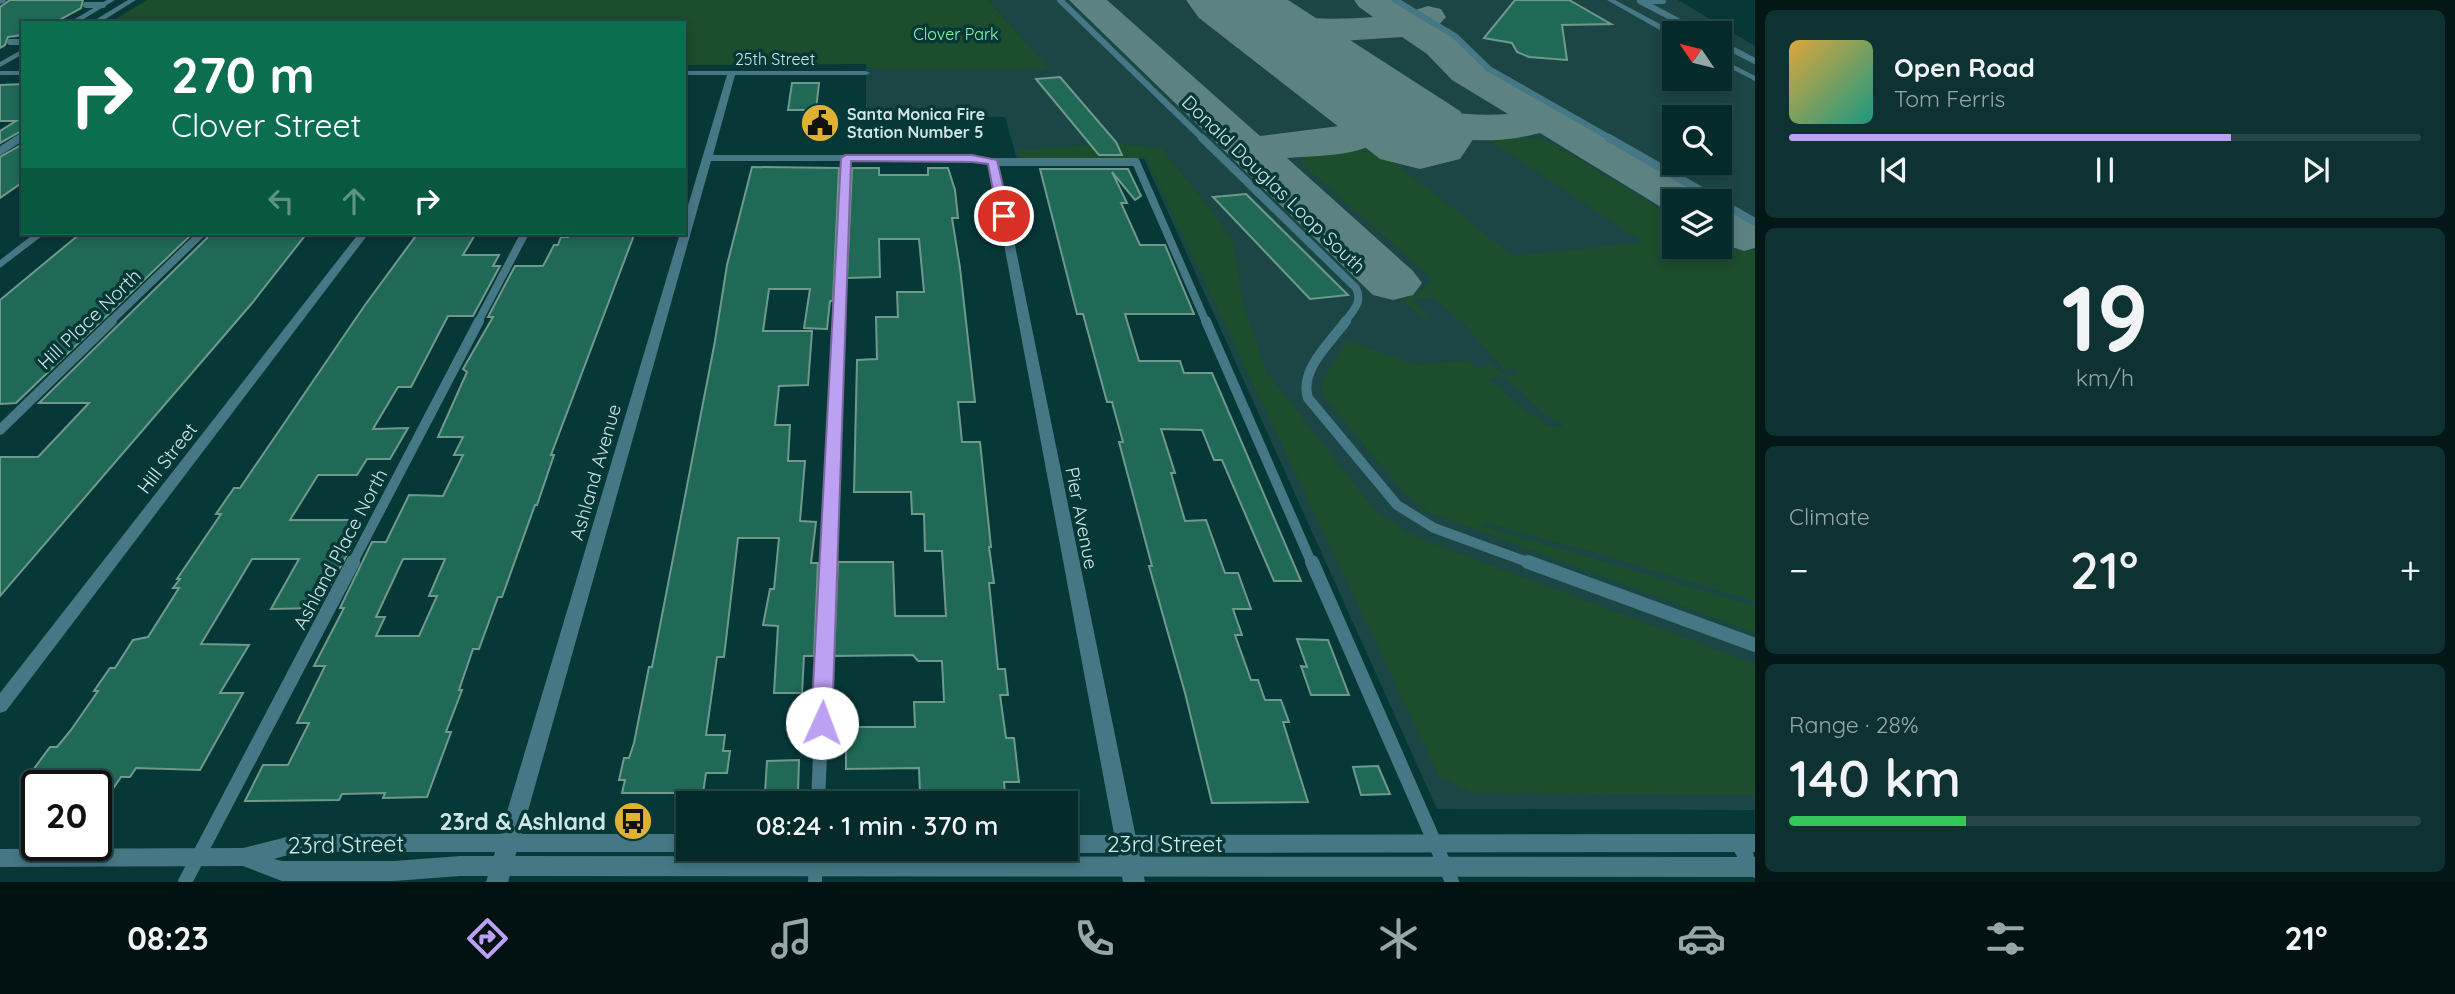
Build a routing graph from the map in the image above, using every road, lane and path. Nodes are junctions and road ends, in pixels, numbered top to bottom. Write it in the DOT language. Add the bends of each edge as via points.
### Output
graph roads {
  1 [pos="112,0"];
  2 [pos="133,0"];
  3 [pos="1060,0"];
  4 [pos="1395,0"];
  5 [pos="1610,0"];
  6 [pos="1661,0"];
  7 [pos="1639,1"];
  8 [pos="86,5"];
  9 [pos="103,5"];
  10 [pos="75,21"];
  11 [pos="96,21"];
  12 [pos="1678,21"];
  13 [pos="1662,28"];
  14 [pos="10,42"];
  15 [pos="21,42"];
  16 [pos="1732,49"];
  17 [pos="21,53"];
  18 [pos="1755,61"];
  19 [pos="21,63"];
  20 [pos="1732,67"];
  21 [pos="0,69"];
  22 [pos="866,72"];
  23 [pos="21,73"];
  24 [pos="686,73"];
  25 [pos="732,73"];
  26 [pos="1755,79"];
  27 [pos="21,137"];
  28 [pos="0,151"];
  29 [pos="706,158"];
  30 [pos="846,158"];
  31 [pos="993,162"];
  32 [pos="1697,189"];
  33 [pos="1732,209"];
  34 [pos="1755,222"];
  35 [pos="686,227"];
  36 [pos="38,235"];
  37 [pos="200,235"];
  38 [pos="362,235"];
  39 [pos="524,235"];
  40 [pos="684,235"];
  41 [pos="0,265"];
  42 [pos="0,430"];
  43 [pos="1755,645"];
  44 [pos="0,706"];
  45 [pos="819,791"];
  46 [pos="676,844"];
  47 [pos="1078,844"];
  48 [pos="1126,844"];
  49 [pos="1436,844"];
  50 [pos="1747,844"];
  51 [pos="508,845"];
  52 [pos="198,857"];
  53 [pos="243,857"];
  54 [pos="0,858"];
  55 [pos="815,866"];
  56 [pos="1755,868"];
  57 [pos="499,874"];
  58 [pos="1132,875"];
  59 [pos="1450,875"];
  60 [pos="185,882"];
  1 -- 9 [label="street"];
  2 -- 11 [label="street"];
  3 -- 43 [label="lane, Donald Douglas Loop South" via="1356,288 1358,303 1304,384 1308,398 1397,505 1434,528"];
  4 -- 32 [label="lane" via="1455,36 1489,69"];
  5 -- 13 [label="street"];
  6 -- 7 [label="lane"];
  7 -- 12 [label="lane"];
  8 -- 9 [label="lane"];
  9 -- 10 [label="street"];
  14 -- 15 [label="lane"];
  16 -- 18 [label="lane"];
  17 -- 21 [label="street"];
  19 -- 21 [label="street"];
  20 -- 26 [label="street"];
  21 -- 23 [label="street"];
  22 -- 25 [label="street, 25th Street"];
  24 -- 25 [label="street, 25th Street"];
  25 -- 29 [label="street, Ashland Avenue"];
  27 -- 28 [label="lane"];
  29 -- 30 [label="street"];
  29 -- 35 [label="street, Ashland Avenue"];
  30 -- 31 [label="street"];
  30 -- 45 [label="lane"];
  31 -- 48 [label="street, Pier Avenue"];
  31 -- 49 [label="lane" via="1136,162"];
  33 -- 34 [label="lane"];
  36 -- 41 [label="street"];
  37 -- 42 [label="lane, Hill Place North"];
  38 -- 44 [label="street, Hill Street"];
  39 -- 52 [label="lane, Ashland Place North"];
  40 -- 51 [label="street, Ashland Avenue"];
  46 -- 51 [label="street, 23rd Street"];
  47 -- 48 [label="street, 23rd Street"];
  48 -- 49 [label="street, 23rd Street"];
  48 -- 58 [label="street, Pier Avenue"];
  49 -- 50 [label="street, 23rd Street"];
  49 -- 59 [label="lane"];
  50 -- 56 [label="street"];
  51 -- 53 [label="street, 23rd Street" via="299,843"];
  51 -- 57 [label="street, Ashland Avenue"];
  52 -- 53 [label="street, 23rd Street"];
  52 -- 54 [label="street, 23rd Street"];
  52 -- 60 [label="lane, Ashland Place North"];
  53 -- 57 [label="street, 23rd Street" via="282,871"];
  55 -- 57 [label="street, 23rd Street"];
  55 -- 58 [label="street, 23rd Street"];
  56 -- 59 [label="street, 23rd Street"];
  58 -- 59 [label="street, 23rd Street"];
}
